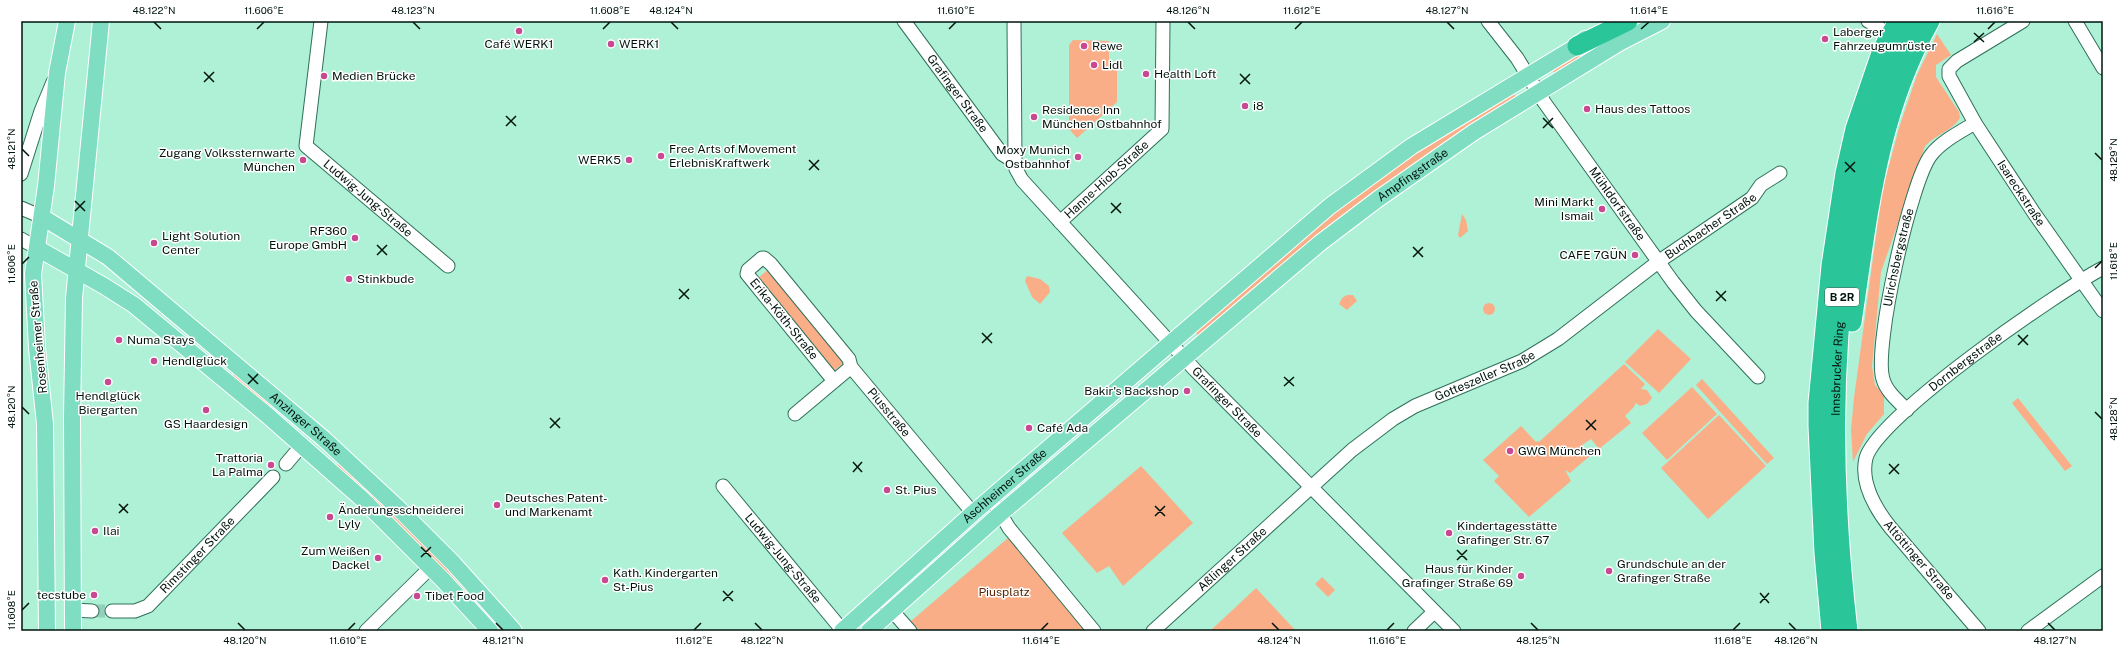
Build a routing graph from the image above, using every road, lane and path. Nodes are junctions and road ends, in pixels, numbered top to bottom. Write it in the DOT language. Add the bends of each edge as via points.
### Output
graph roads {
  1 [pos="67,21"];
  2 [pos="101,21"];
  3 [pos="321,21"];
  4 [pos="904,21"];
  5 [pos="1014,21"];
  6 [pos="1163,21"];
  7 [pos="1488,21"];
  8 [pos="1606,21"];
  9 [pos="1628,21"];
  10 [pos="1662,21"];
  11 [pos="1915,21"];
  12 [pos="1930,21"];
  13 [pos="2023,21"];
  14 [pos="2075,21"];
  15 [pos="1883,23"];
  16 [pos="1578,46"];
  17 [pos="2103,68"];
  18 [pos="57,73"];
  19 [pos="1528,75"];
  20 [pos="1538,92"];
  21 [pos="1975,123"];
  22 [pos="1015,162"];
  23 [pos="1780,173"];
  24 [pos="21,174"];
  25 [pos="21,208"];
  26 [pos="42,217"];
  27 [pos="1060,222"];
  28 [pos="79,238"];
  29 [pos="21,239"];
  30 [pos="37,248"];
  31 [pos="1658,262"];
  32 [pos="448,266"];
  33 [pos="2103,268"];
  34 [pos="77,271"];
  35 [pos="2082,280"];
  36 [pos="2103,311"];
  37 [pos="1170,343"];
  38 [pos="1183,358"];
  39 [pos="851,367"];
  40 [pos="1758,377"];
  41 [pos="834,381"];
  42 [pos="1907,410"];
  43 [pos="795,414"];
  44 [pos="1835,422"];
  45 [pos="302,445"];
  46 [pos="286,464"];
  47 [pos="273,477"];
  48 [pos="1866,484"];
  49 [pos="723,486"];
  50 [pos="1312,488"];
  51 [pos="991,498"];
  52 [pos="974,513"];
  53 [pos="1000,514"];
  54 [pos="430,568"];
  55 [pos="2103,576"];
  56 [pos="880,597"];
  57 [pos="73,610"];
  58 [pos="892,610"];
  59 [pos="92,611"];
  60 [pos="112,611"];
  61 [pos="1434,612"];
  62 [pos="47,631"];
  63 [pos="73,631"];
  64 [pos="366,631"];
  65 [pos="490,631"];
  66 [pos="514,631"];
  67 [pos="842,631"];
  68 [pos="869,631"];
  69 [pos="910,631"];
  70 [pos="1094,631"];
  71 [pos="1153,631"];
  72 [pos="1414,631"];
  73 [pos="1454,631"];
  74 [pos="1831,631"];
  75 [pos="1848,631"];
  76 [pos="1979,631"];
  77 [pos="2028,631"];
  1 -- 18 [label="main road, Rosenheimer Straße"];
  2 -- 28 [label="main road"];
  3 -- 32 [label="street, Ludwig-Jung-Straße" via="306,146"];
  4 -- 22 [label="street, Grafinger Straße" via="1002,154"];
  5 -- 22 [label="street, Grafinger Straße"];
  6 -- 27 [label="street, Hanne-Hiob-Straße" via="1162,129"];
  7 -- 19 [label="street, Mühldorfstraße"];
  8 -- 16 [label="main road, Ampfingstraße"];
  9 -- 16 [label="highway"];
  10 -- 20 [label="main road, Ampfingstraße" via="1619,43"];
  11 -- 44 [label="highway, Innsbrucker Ring / B 2R" via="1887,79 1861,173 1848,245 1840,323"];
  12 -- 44 [label="highway" via="1899,85 1881,146"];
  13 -- 21 [label="street, Isareckstraße" via="1957,60 1949,69 1951,82"];
  14 -- 17 [label="street"];
  15 -- 74 [label="highway, Innsbrucker Ring" via="1867,57 1844,129 1826,215 1816,290 1813,358 1818,403 1824,553"];
  16 -- 19 [label="main road, Ampfingstraße"];
  18 -- 24 [label="street" via="41,111"];
  18 -- 26 [label="main road, Rosenheimer Straße"];
  19 -- 20 [label="street, Mühldorfstraße"];
  19 -- 37 [label="main road, Ampfingstraße" via="1412,146 1330,206"];
  20 -- 31 [label="street, Mühldorfstraße"];
  20 -- 38 [label="main road, Ampfingstraße" via="1474,132 1378,199 1320,243"];
  21 -- 35 [label="street, Isareckstraße"];
  21 -- 42 [label="street, Ulrichsbergstraße" via="1943,143 1930,156 1917,186 1893,273 1885,327 1882,379"];
  22 -- 27 [label="street, Grafinger Straße" via="1022,180"];
  23 -- 31 [label="street, Buchbacher Straße" via="1761,185 1752,198"];
  25 -- 26 [label="street"];
  26 -- 28 [label="main road, Anzinger Straße"];
  26 -- 30 [label="main road, Rosenheimer Straße"];
  27 -- 37 [label="street, Grafinger Straße"];
  28 -- 34 [label="main road"];
  28 -- 66 [label="main road, Anzinger Straße" via="108,257 324,439 453,563"];
  29 -- 30 [label="street"];
  30 -- 34 [label="main road, Anzinger Straße"];
  30 -- 62 [label="main road, Rosenheimer Straße" via="33,274 36,348 45,424"];
  31 -- 40 [label="street, Mühldorfstraße" via="1696,311"];
  31 -- 50 [label="street, Gotteszeller Straße" via="1558,339 1522,361 1415,406 1393,419 1352,450"];
  33 -- 35 [label="street, Dornbergstraße"];
  34 -- 45 [label="main road, Anzinger Straße" via="134,305"];
  34 -- 57 [label="main road" via="72,417"];
  35 -- 36 [label="street, Isareckstraße"];
  35 -- 42 [label="street, Dornbergstraße" via="1963,362"];
  37 -- 38 [label="street, Grafinger Straße"];
  37 -- 51 [label="main road, Aschheimer Straße"];
  38 -- 50 [label="street, Grafinger Straße"];
  38 -- 53 [label="main road, Aschheimer Straße"];
  39 -- 41 [label="street"];
  39 -- 41 [label="street, Erika-Köth-Straße" via="849,359 767,260 764,258 756,263 747,274"];
  39 -- 52 [label="street, Piusstraße"];
  41 -- 43 [label="street"];
  42 -- 48 [label="street, Dornbergstraße" via="1876,439 1870,449 1864,472"];
  44 -- 75 [label="highway, Innsbrucker Ring / B 2R" via="1835,483"];
  45 -- 46 [label="street"];
  45 -- 54 [label="main road, Anzinger Straße" via="361,498"];
  47 -- 60 [label="street, Rimstinger Straße" via="148,606 135,611"];
  48 -- 76 [label="street, Altöttinger Straße" via="1882,518"];
  49 -- 67 [label="street, Ludwig-Jung-Straße"];
  50 -- 61 [label="street, Grafinger Straße"];
  50 -- 71 [label="street, Aßlinger Straße"];
  51 -- 52 [label="main road, Aschheimer Straße"];
  51 -- 53 [label="street"];
  52 -- 56 [label="main road, Aschheimer Straße"];
  53 -- 58 [label="main road, Aschheimer Straße"];
  53 -- 70 [label="street"];
  54 -- 64 [label="street"];
  54 -- 65 [label="main road, Anzinger Straße"];
  55 -- 77 [label="street"];
  56 -- 58 [label="street"];
  56 -- 67 [label="main road, Aschheimer Straße"];
  57 -- 59 [label="street"];
  57 -- 63 [label="main road"];
  58 -- 68 [label="main road, Aschheimer Straße"];
  58 -- 69 [label="street"];
  61 -- 72 [label="street"];
  61 -- 73 [label="street, Grafinger Straße"];
}
